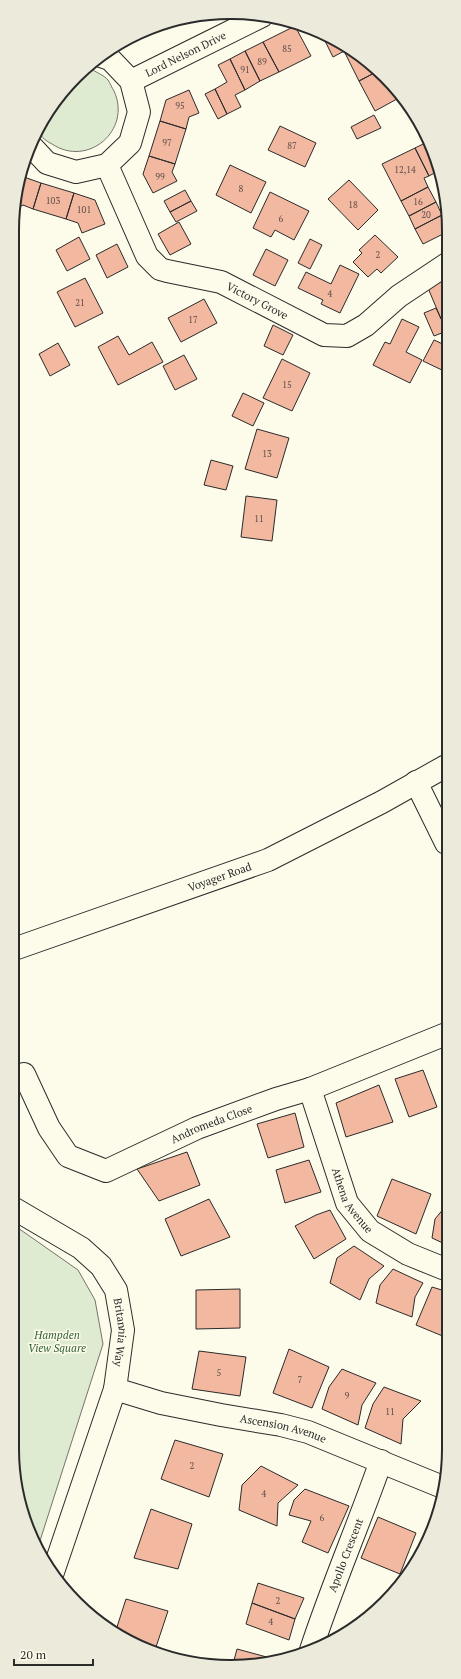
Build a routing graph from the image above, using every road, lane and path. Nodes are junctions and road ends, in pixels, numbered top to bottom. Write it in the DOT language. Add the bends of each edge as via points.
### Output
graph roads {
  1 [pos="253,20"];
  2 [pos="108,58"];
  3 [pos="131,80"];
  4 [pos="35,150"];
  5 [pos="107,165"];
  6 [pos="442,267"];
  7 [pos="442,768"];
  8 [pos="416,782"];
  9 [pos="442,836"];
  10 [pos="19,947"];
  11 [pos="442,1036"];
  12 [pos="24,1074"];
  13 [pos="310,1089"];
  14 [pos="19,1212"];
  15 [pos="442,1268"];
  16 [pos="115,1389"];
  17 [pos="381,1461"];
  18 [pos="439,1485"];
  19 [pos="55,1566"];
  20 [pos="313,1643"];
  1 -- 3 [label="street, Lord Nelson Drive"];
  2 -- 3 [label="street"];
  3 -- 5 [label="street" via="139,112 130,143"];
  4 -- 5 [label="street" via="47,163 76,172"];
  5 -- 6 [label="street, Victory Grove" via="147,256 160,268 221,282 324,335 347,336 366,325 400,296"];
  7 -- 8 [label="street, Voyager Road"];
  8 -- 9 [label="street"];
  8 -- 10 [label="street, Voyager Road" via="268,860"];
  11 -- 13 [label="street, Andromeda Close"];
  12 -- 13 [label="street, Andromeda Close" via="49,1128 68,1156 106,1171 197,1128"];
  13 -- 15 [label="street, Athena Avenue" via="347,1202 370,1231 408,1254"];
  14 -- 16 [label="street, Britannia Way" via="81,1248 101,1266 116,1290 123,1330"];
  16 -- 17 [label="street, Ascension Avenue" via="161,1403 308,1432"];
  16 -- 19 [label="street, Britannia Way"];
  17 -- 18 [label="street, Ascension Avenue"];
  17 -- 20 [label="street, Apollo Crescent"];
}
